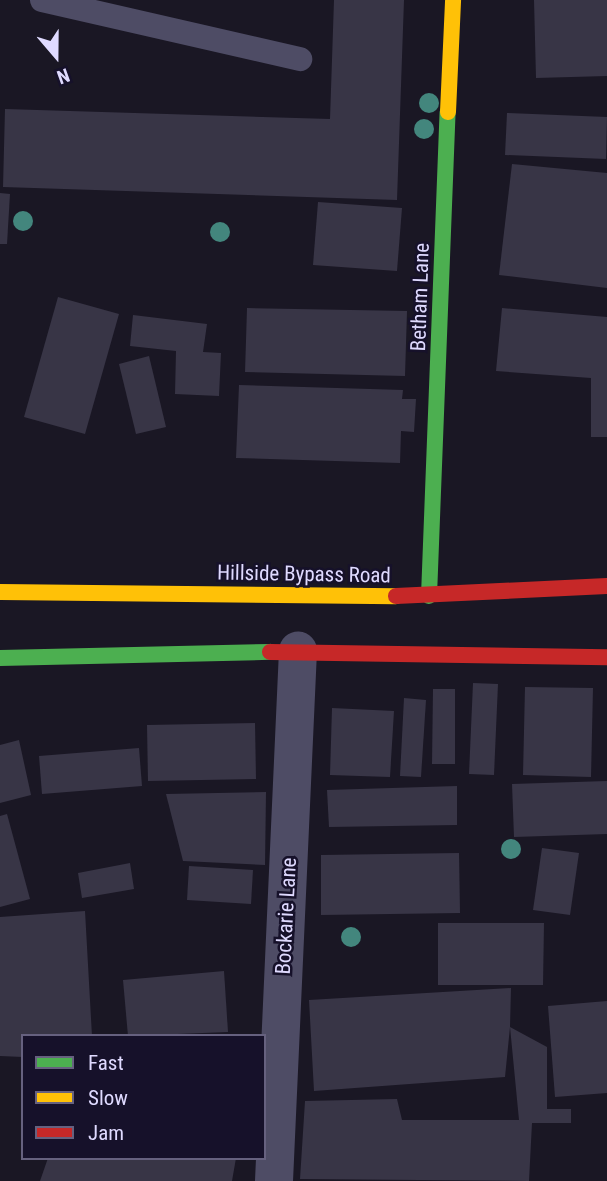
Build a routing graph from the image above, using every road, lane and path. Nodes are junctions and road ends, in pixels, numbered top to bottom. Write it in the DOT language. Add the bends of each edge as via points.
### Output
graph roads {
  1 [pos="42,0"];
  2 [pos="453,0"];
  3 [pos="300,59"];
  4 [pos="607,586"];
  5 [pos="0,592"];
  6 [pos="429,596"];
  7 [pos="298,651"];
  8 [pos="607,657"];
  9 [pos="0,658"];
  10 [pos="274,1181"];
  1 -- 3 [label="lane"];
  2 -- 6 [label="street, Betham Lane"];
  4 -- 6 [label="street, Hillside Bypass Road"];
  5 -- 6 [label="street, Hillside Bypass Road"];
  7 -- 8 [label="street"];
  7 -- 9 [label="street"];
  7 -- 10 [label="street, Bockarie Lane"];
}
